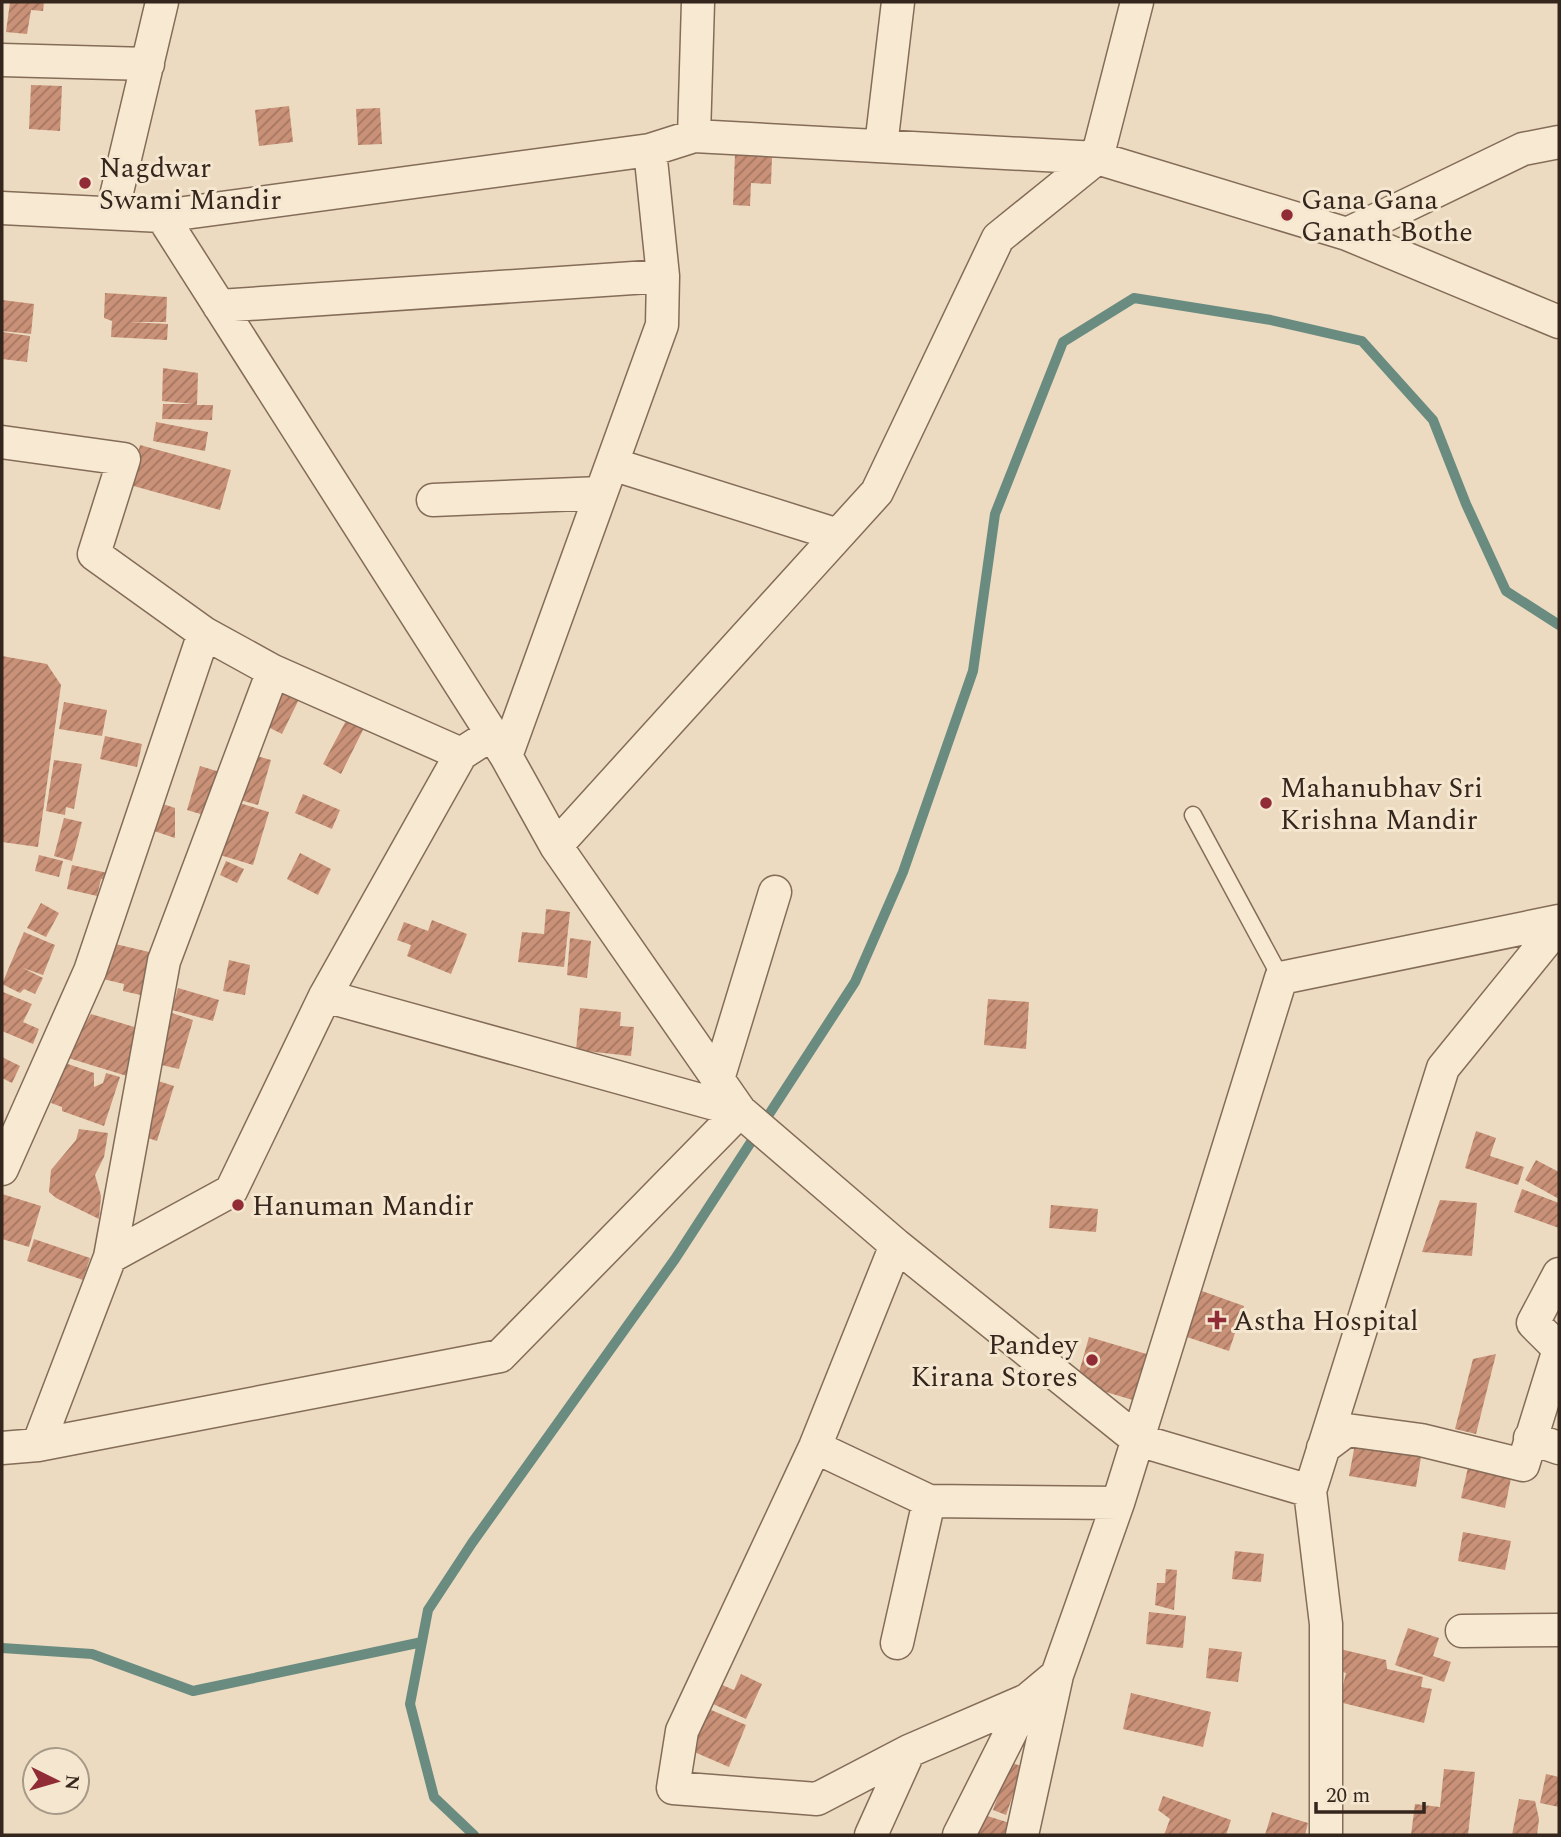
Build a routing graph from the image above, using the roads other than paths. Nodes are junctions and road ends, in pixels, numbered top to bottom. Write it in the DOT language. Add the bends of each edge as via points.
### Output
graph roads {
  1 [pos="162,2"];
  2 [pos="698,2"];
  3 [pos="898,2"];
  4 [pos="1137,2"];
  5 [pos="2,60"];
  6 [pos="148,64"];
  7 [pos="694,136"];
  8 [pos="1559,142"];
  9 [pos="881,146"];
  10 [pos="650,150"];
  11 [pos="1097,159"];
  12 [pos="2,208"];
  13 [pos="112,213"];
  14 [pos="162,216"];
  15 [pos="1347,234"];
  16 [pos="663,276"];
  17 [pos="219,306"];
  18 [pos="1559,322"];
  19 [pos="2,442"];
  20 [pos="612,464"];
  21 [pos="601,494"];
  22 [pos="433,500"];
  23 [pos="838,535"];
  24 [pos="204,633"];
  25 [pos="273,671"];
  26 [pos="499,745"];
  27 [pos="461,754"];
  28 [pos="1193,815"];
  29 [pos="556,846"];
  30 [pos="775,892"];
  31 [pos="1559,923"];
  32 [pos="1281,978"];
  33 [pos="326,996"];
  34 [pos="718,1079"];
  35 [pos="746,1116"];
  36 [pos="2,1169"];
  37 [pos="896,1245"];
  38 [pos="110,1257"];
  39 [pos="1559,1274"];
  40 [pos="1559,1349"];
  41 [pos="1138,1440"];
  42 [pos="1545,1443"];
  43 [pos="38,1445"];
  44 [pos="815,1447"];
  45 [pos="2,1448"];
  46 [pos="1323,1448"];
  47 [pos="1310,1491"];
  48 [pos="929,1502"];
  49 [pos="1118,1503"];
  50 [pos="1559,1630"];
  51 [pos="1462,1631"];
  52 [pos="897,1643"];
  53 [pos="1057,1675"];
  54 [pos="1027,1700"];
  55 [pos="909,1751"];
  56 [pos="871,1835"];
  57 [pos="959,1835"];
  58 [pos="1022,1835"];
  59 [pos="1326,1835"];
  1 -- 6 [label="street"];
  2 -- 7 [label="street"];
  3 -- 9 [label="street"];
  4 -- 11 [label="street"];
  5 -- 6 [label="street"];
  6 -- 13 [label="street"];
  7 -- 9 [label="street"];
  7 -- 10 [label="street"];
  8 -- 15 [label="street" via="1523,149"];
  9 -- 11 [label="street"];
  10 -- 14 [label="street"];
  10 -- 16 [label="street"];
  11 -- 15 [label="street"];
  11 -- 23 [label="street" via="998,237 877,492"];
  12 -- 13 [label="street"];
  13 -- 14 [label="street"];
  14 -- 17 [label="street"];
  15 -- 18 [label="street"];
  16 -- 17 [label="street"];
  16 -- 20 [label="street" via="662,326"];
  17 -- 26 [label="street"];
  19 -- 24 [label="street" via="124,459 94,554"];
  20 -- 21 [label="street"];
  20 -- 23 [label="street"];
  21 -- 22 [label="street"];
  21 -- 26 [label="street"];
  23 -- 29 [label="street"];
  24 -- 25 [label="street"];
  24 -- 36 [label="street" via="90,971"];
  25 -- 27 [label="street"];
  25 -- 38 [label="street" via="164,961"];
  26 -- 27 [label="street"];
  26 -- 29 [label="street"];
  27 -- 33 [label="street"];
  28 -- 32 [label="lane"];
  29 -- 34 [label="street"];
  30 -- 34 [label="street"];
  31 -- 32 [label="street"];
  31 -- 46 [label="street" via="1443,1068"];
  32 -- 41 [label="street"];
  33 -- 35 [label="street"];
  33 -- 38 [label="street" via="230,1191"];
  34 -- 35 [label="street"];
  35 -- 37 [label="street"];
  35 -- 43 [label="street" via="500,1356"];
  37 -- 41 [label="street"];
  37 -- 44 [label="street"];
  38 -- 43 [label="street"];
  39 -- 40 [label="street" via="1533,1323"];
  40 -- 42 [label="street"];
  41 -- 47 [label="street"];
  41 -- 49 [label="street"];
  42 -- 46 [label="street" via="1523,1465 1421,1440 1347,1430"];
  43 -- 45 [label="street"];
  44 -- 48 [label="street"];
  44 -- 55 [label="street" via="682,1731 673,1788 817,1799"];
  46 -- 47 [label="street"];
  47 -- 59 [label="street" via="1326,1624"];
  48 -- 49 [label="street"];
  48 -- 52 [label="street"];
  49 -- 53 [label="street"];
  50 -- 51 [label="street"];
  53 -- 54 [label="street"];
  53 -- 58 [label="street"];
  54 -- 55 [label="street"];
  54 -- 57 [label="street"];
  55 -- 56 [label="street"];
}
